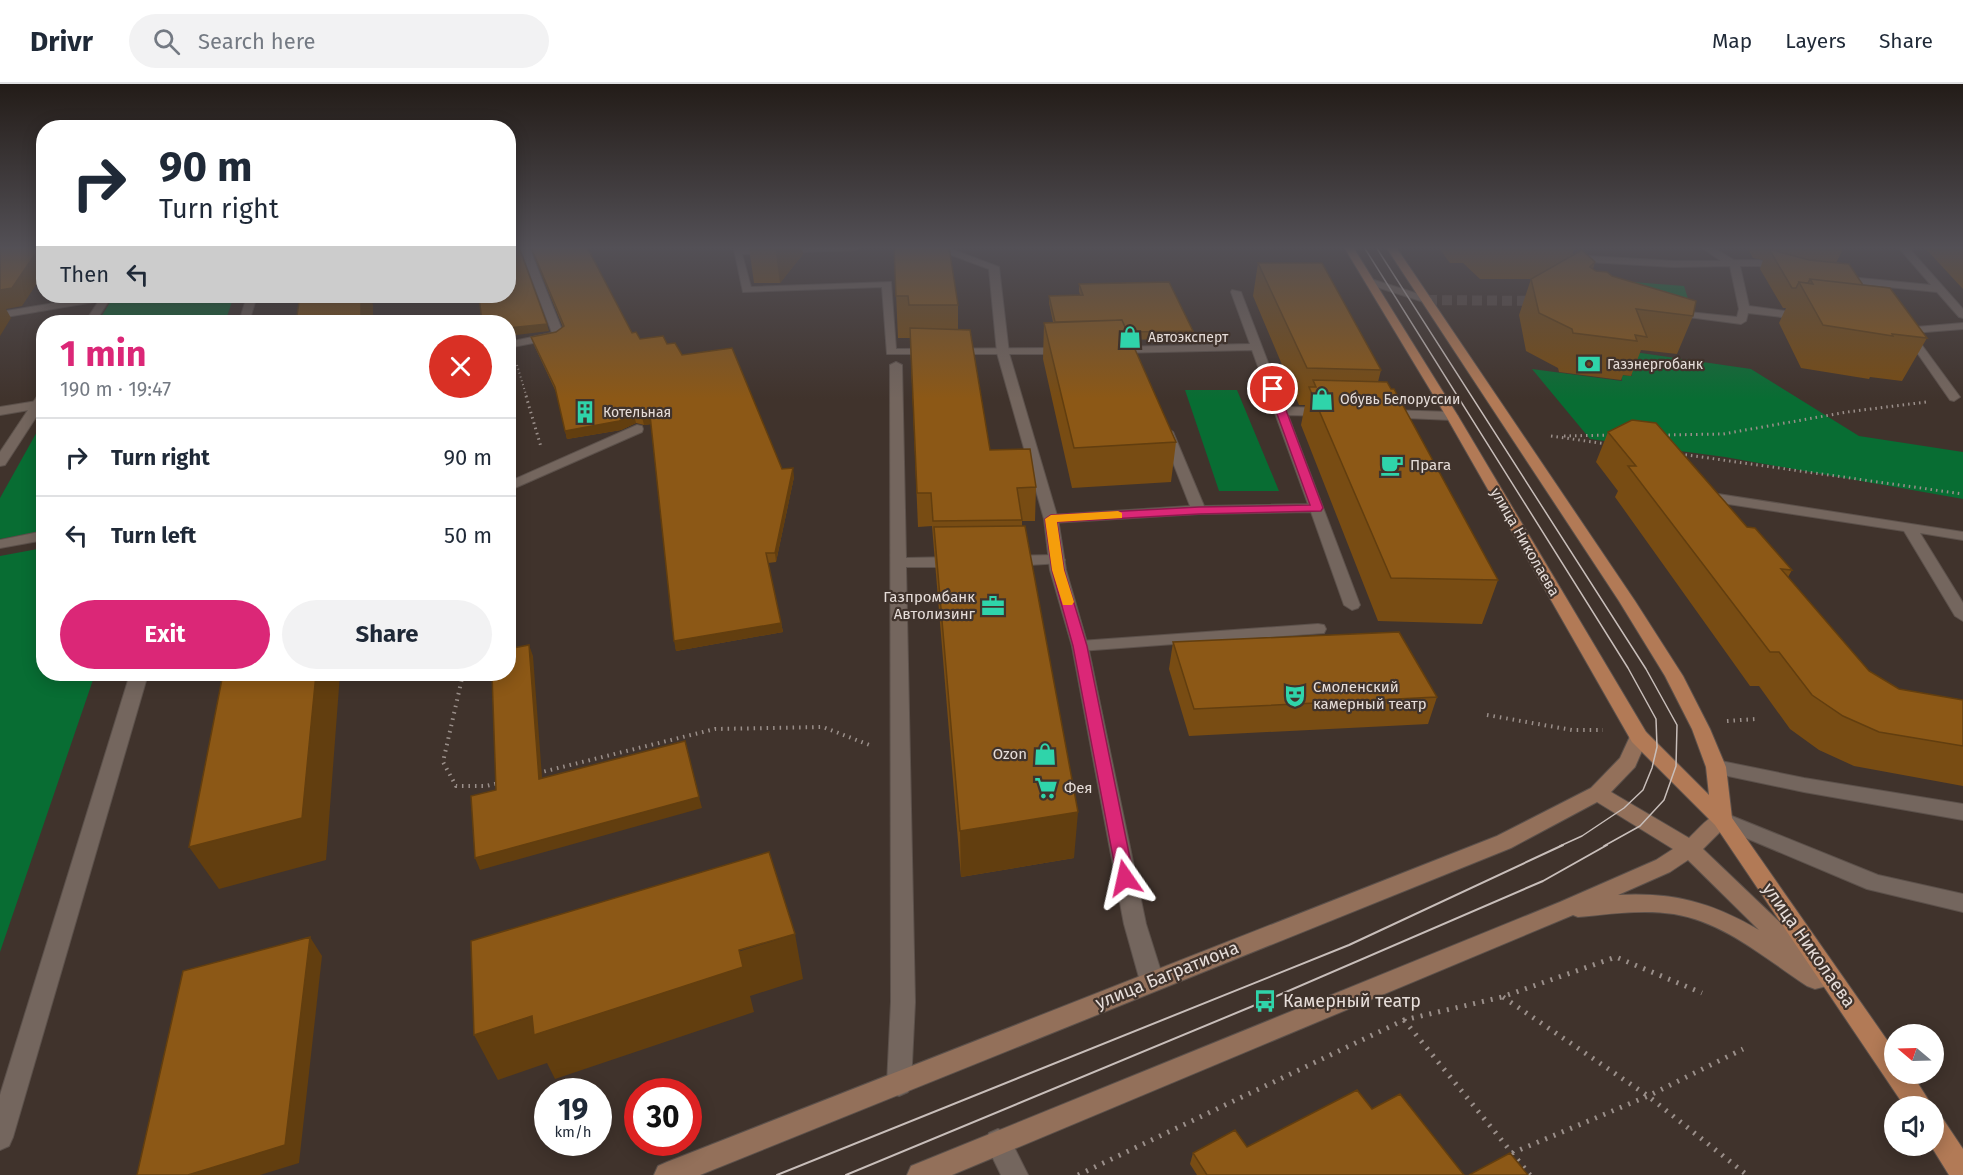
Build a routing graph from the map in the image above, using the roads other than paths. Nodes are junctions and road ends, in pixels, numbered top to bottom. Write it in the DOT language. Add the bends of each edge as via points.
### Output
graph roads {
  1 [pos="544,298"];
  2 [pos="888,298"];
  3 [pos="998,298"];
  4 [pos="1238,298"];
  5 [pos="1381,298"];
  6 [pos="1421,298"];
  7 [pos="1742,298"];
  8 [pos="1948,298"];
  9 [pos="1427,300"];
  10 [pos="68,303"];
  11 [pos="1744,309"];
  12 [pos="1664,311"];
  13 [pos="0,315"];
  14 [pos="1963,315"];
  15 [pos="1813,318"];
  16 [pos="1963,326"];
  17 [pos="516,343"];
  18 [pos="1257,347"];
  19 [pos="1097,350"];
  20 [pos="1074,351"];
  21 [pos="1004,353"];
  22 [pos="896,365"];
  23 [pos="1954,397"];
  24 [pos="36,401"];
  25 [pos="36,406"];
  26 [pos="0,411"];
  27 [pos="1281,411"];
  28 [pos="1338,412"];
  29 [pos="1372,413"];
  30 [pos="1452,416"];
  31 [pos="1163,424"];
  32 [pos="637,429"];
  33 [pos="0,462"];
  34 [pos="516,484"];
  35 [pos="1317,508"];
  36 [pos="1199,510"];
  37 [pos="1720,514"];
  38 [pos="1051,519"];
  39 [pos="1910,527"];
  40 [pos="1963,536"];
  41 [pos="36,537"];
  42 [pos="0,544"];
  43 [pos="1057,560"];
  44 [pos="898,563"];
  45 [pos="1352,605"];
  46 [pos="1963,616"];
  47 [pos="1318,630"];
  48 [pos="1080,646"];
  49 [pos="137,681"];
  50 [pos="1639,737"];
  51 [pos="1716,766"];
  52 [pos="1598,793"];
  53 [pos="1963,812"];
  54 [pos="1722,820"];
  55 [pos="1690,849"];
  56 [pos="1963,903"];
  57 [pos="1568,908"];
  58 [pos="1152,981"];
  59 [pos="1849,1002"];
  60 [pos="1884,1055"];
  61 [pos="899,1084"];
  62 [pos="0,1137"];
  63 [pos="998,1142"];
  64 [pos="1944,1143"];
  65 [pos="1963,1172"];
  66 [pos="667,1175"];
  67 [pos="921,1175"];
  68 [pos="1015,1175"];
  1 -- 17 [label="street" via="558,335"];
  2 -- 21 [label="street" via="891,352"];
  3 -- 21 [label="street"];
  4 -- 18 [label="street"];
  5 -- 30 [label="main road, улица Николаева"];
  6 -- 9 [label="street"];
  7 -- 11 [label="street"];
  8 -- 14 [label="street"];
  9 -- 51 [label="main road, улица Николаева" via="1674,676"];
  10 -- 13 [label="street"];
  11 -- 12 [label="street" via="1741,321"];
  11 -- 15 [label="street"];
  16 -- 23 [label="street" via="1898,328"];
  18 -- 19 [label="street" via="1134,355"];
  18 -- 27 [label="street"];
  20 -- 21 [label="street"];
  21 -- 38 [label="street"];
  22 -- 44 [label="street"];
  24 -- 26 [label="street"];
  25 -- 33 [label="street"];
  27 -- 28 [label="street"];
  27 -- 35 [label="street"];
  29 -- 30 [label="street"];
  30 -- 50 [label="main road, улица Николаева"];
  31 -- 36 [label="street"];
  32 -- 34 [label="street"];
  35 -- 36 [label="street"];
  35 -- 45 [label="street"];
  36 -- 38 [label="street"];
  37 -- 39 [label="street" via="1705,496"];
  38 -- 43 [label="street"];
  39 -- 40 [label="street"];
  39 -- 46 [label="street"];
  41 -- 42 [label="street"];
  43 -- 44 [label="street"];
  43 -- 48 [label="street"];
  44 -- 61 [label="street" via="903,1002"];
  47 -- 48 [label="street"];
  48 -- 58 [label="street" via="1135,924"];
  49 -- 62 [label="street"];
  50 -- 52 [label="main road, улица Багратиона" via="1628,762"];
  50 -- 54 [label="main road, улица Николаева"];
  51 -- 53 [label="street"];
  51 -- 54 [label="main road, улица Николаева"];
  52 -- 55 [label="main road"];
  52 -- 58 [label="main road, улица Багратиона" via="1504,842"];
  54 -- 55 [label="main road"];
  54 -- 56 [label="street" via="1875,883"];
  54 -- 59 [label="main road, улица Николаева"];
  55 -- 57 [label="main road" via="1663,866"];
  55 -- 59 [label="main road"];
  57 -- 59 [label="main road" via="1652,903 1686,907 1757,941"];
  57 -- 63 [label="main road"];
  58 -- 61 [label="main road, улица Багратиона"];
  59 -- 60 [label="main road, улица Николаева"];
  61 -- 66 [label="main road, улица Багратиона"];
  63 -- 67 [label="main road"];
  63 -- 68 [label="street"];
  64 -- 65 [label="main road"];
}
